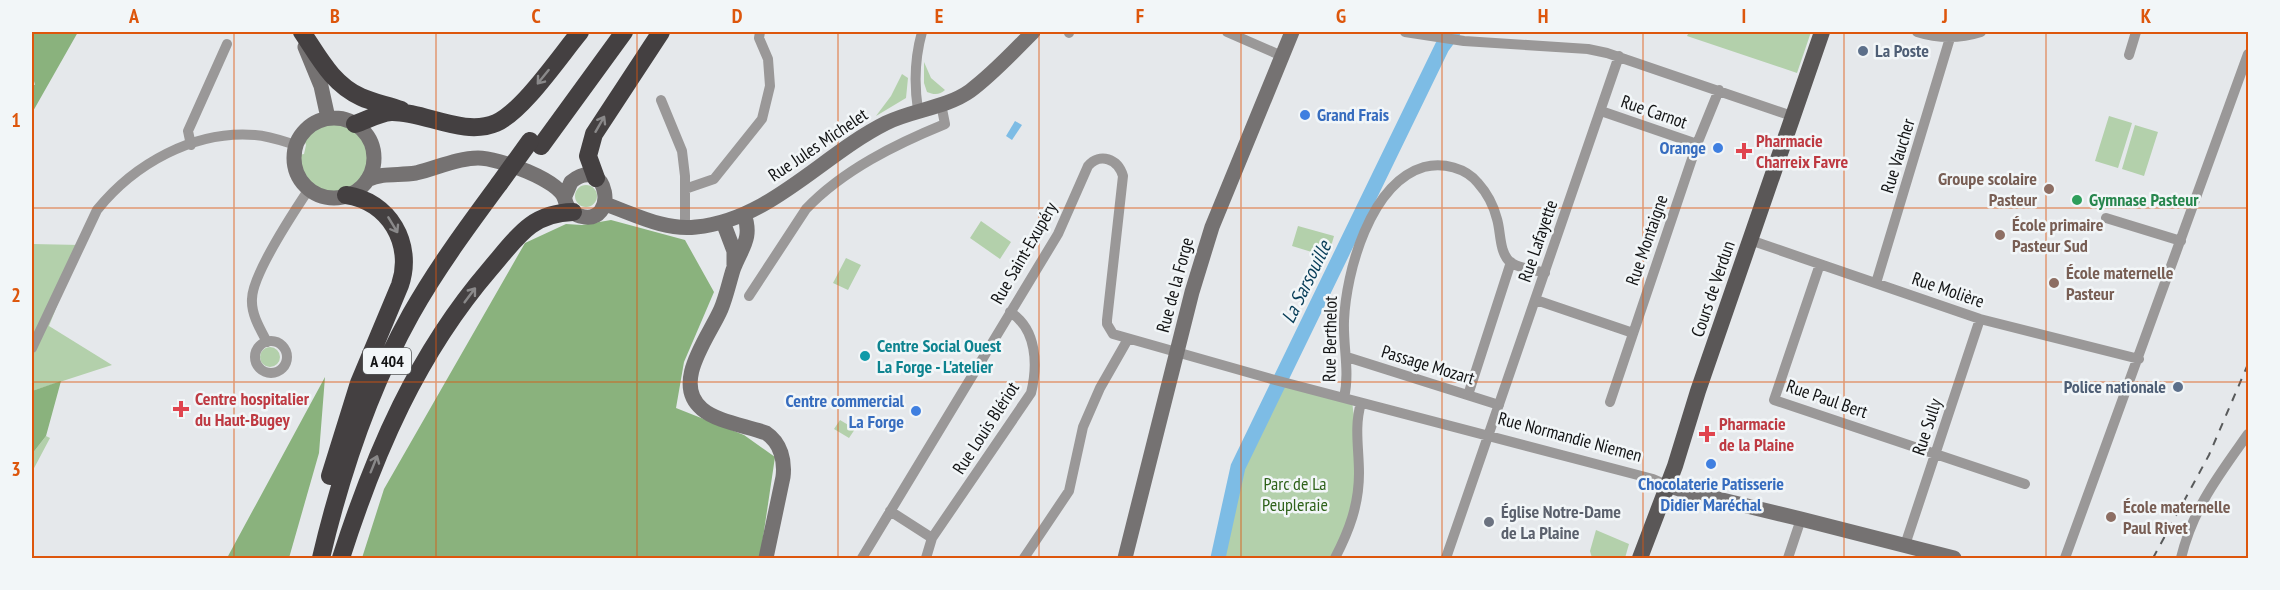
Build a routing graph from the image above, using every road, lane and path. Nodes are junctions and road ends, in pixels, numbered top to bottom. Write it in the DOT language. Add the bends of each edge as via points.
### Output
graph roads {
  1 [pos="301,32"];
  2 [pos="580,32"];
  3 [pos="609,32"];
  4 [pos="624,32"];
  5 [pos="662,32"];
  6 [pos="760,32"];
  7 [pos="922,32"];
  8 [pos="1033,32"];
  9 [pos="1227,32"];
  10 [pos="1292,32"];
  11 [pos="1405,32"];
  12 [pos="1822,32"];
  13 [pos="1917,32"];
  14 [pos="1981,32"];
  15 [pos="2136,32"];
  16 [pos="1950,38"];
  17 [pos="227,44"];
  18 [pos="2248,54"];
  19 [pos="2129,55"];
  20 [pos="1282,56"];
  21 [pos="1619,56"];
  22 [pos="1719,90"];
  23 [pos="661,100"];
  24 [pos="941,104"];
  25 [pos="918,111"];
  26 [pos="1601,111"];
  27 [pos="1792,116"];
  28 [pos="328,118"];
  29 [pos="428,119"];
  30 [pos="356,124"];
  31 [pos="536,143"];
  32 [pos="1697,144"];
  33 [pos="191,145"];
  34 [pos="296,145"];
  35 [pos="374,155"];
  36 [pos="596,178"];
  37 [pos="574,179"];
  38 [pos="367,180"];
  39 [pos="504,186"];
  40 [pos="309,189"];
  41 [pos="685,189"];
  42 [pos="346,195"];
  43 [pos="569,204"];
  44 [pos="605,204"];
  45 [pos="744,214"];
  46 [pos="2106,218"];
  47 [pos="723,222"];
  48 [pos="686,228"];
  49 [pos="1750,240"];
  50 [pos="2181,241"];
  51 [pos="1510,262"];
  52 [pos="1820,264"];
  53 [pos="734,268"];
  54 [pos="1545,273"];
  55 [pos="1876,283"];
  56 [pos="749,296"];
  57 [pos="1536,300"];
  58 [pos="1010,312"];
  59 [pos="1980,319"];
  60 [pos="1633,333"];
  61 [pos="1128,339"];
  62 [pos="267,342"];
  63 [pos="32,348"];
  64 [pos="1177,353"];
  65 [pos="1347,357"];
  66 [pos="2139,359"];
  67 [pos="1468,395"];
  68 [pos="1344,398"];
  69 [pos="1610,402"];
  70 [pos="1361,403"];
  71 [pos="1499,405"];
  72 [pos="2248,434"];
  73 [pos="1489,436"];
  74 [pos="1935,454"];
  75 [pos="1667,484"];
  76 [pos="2025,484"];
  77 [pos="890,511"];
  78 [pos="1801,519"];
  79 [pos="932,538"];
  80 [pos="1905,545"];
  81 [pos="1930,555"];
  82 [pos="314,558"];
  83 [pos="321,558"];
  84 [pos="333,558"];
  85 [pos="341,558"];
  86 [pos="766,558"];
  87 [pos="862,558"];
  88 [pos="926,558"];
  89 [pos="1024,558"];
  90 [pos="1125,558"];
  91 [pos="1335,558"];
  92 [pos="1446,558"];
  93 [pos="1640,558"];
  94 [pos="1788,558"];
  95 [pos="1954,558"];
  96 [pos="2065,558"];
  97 [pos="2181,558"];
  1 -- 28 [label="main road"];
  1 -- 29 [label="highway" via="329,73 348,90"];
  2 -- 29 [label="highway, one-way" via="523,101 499,122 478,127"];
  3 -- 31 [label="highway, A 404"];
  4 -- 31 [label="highway, A 404"];
  36 -- 5 [label="highway, one-way" via="588,156 594,134"];
  6 -- 41 [label="street" via="770,86 762,119 714,179"];
  7 -- 25 [label="street" via="916,63"];
  8 -- 24 [label="main road, Rue Jules Michelet" via="981,83 961,97"];
  9 -- 20 [label="street"];
  10 -- 20 [label="main road, Rue de la Forge"];
  11 -- 21 [label="street"];
  12 -- 27 [label="main road, Cours de Verdun"];
  13 -- 16 [label="street"];
  14 -- 16 [label="street"];
  15 -- 19 [label="street"];
  16 -- 55 [label="street, Rue Vaucher"];
  17 -- 33 [label="street" via="188,131"];
  18 -- 50 [label="street"];
  20 -- 64 [label="main road, Rue de la Forge" via="1212,227"];
  21 -- 22 [label="street"];
  21 -- 26 [label="street, Rue Lafayette"];
  22 -- 27 [label="street"];
  22 -- 32 [label="street, Rue Montaigne"];
  23 -- 41 [label="street" via="682,151"];
  24 -- 25 [label="main road, Rue Jules Michelet"];
  24 -- 56 [label="street" via="945,124 901,142 818,197"];
  25 -- 45 [label="main road, Rue Jules Michelet" via="870,132 767,203"];
  26 -- 32 [label="street, Rue Carnot"];
  26 -- 54 [label="street, Rue Lafayette"];
  27 -- 49 [label="main road, Cours de Verdun"];
  28 -- 30 [label="main road"];
  28 -- 34 [label="main road" via="308,127"];
  29 -- 30 [label="highway" via="392,112"];
  30 -- 35 [label="main road" via="371,143"];
  31 -- 39 [label="highway, A 404, bridge"];
  32 -- 60 [label="street, Rue Montaigne"];
  33 -- 34 [label="street" via="241,134"];
  33 -- 63 [label="street" via="145,165 111,192 97,210"];
  34 -- 40 [label="main road" via="296,169"];
  35 -- 37 [label="main road" via="387,164 406,166 469,151 492,151"];
  35 -- 38 [label="main road"];
  36 -- 37 [label="main road"];
  36 -- 44 [label="main road" via="606,192"];
  37 -- 43 [label="main road" via="568,186"];
  38 -- 42 [label="main road"];
  38 -- 43 [label="main road" via="386,173 420,172 465,159 485,158 552,183"];
  39 -- 83 [label="highway, A 404" via="429,284 382,371 343,474"];
  39 -- 84 [label="highway, A 404" via="439,291 392,379 355,475"];
  40 -- 42 [label="main road" via="330,198"];
  40 -- 62 [label="street" via="253,285 251,300"];
  41 -- 48 [label="street"];
  42 -- 82 [label="highway, one-way" via="370,202 390,219 403,246 405,268 339,442"];
  43 -- 44 [label="main road" via="578,216 597,214"];
  85 -- 43 [label="highway, one-way" via="366,482 392,421 429,354 485,275 531,224"];
  44 -- 48 [label="main road, Rue Jules Michelet" via="670,227"];
  45 -- 47 [label="main road, Rue Jules Michelet"];
  45 -- 53 [label="main road" via="748,231"];
  46 -- 50 [label="street"];
  47 -- 48 [label="main road, Rue Jules Michelet"];
  47 -- 53 [label="main road" via="734,251"];
  49 -- 52 [label="street, Rue Molière"];
  49 -- 75 [label="main road, Cours de Verdun"];
  50 -- 66 [label="street"];
  51 -- 54 [label="street"];
  51 -- 65 [label="street, Rue Berthelot" via="1491,202 1479,183 1452,167 1426,166 1415,171 1397,184 1377,208 1353,260 1345,302"];
  51 -- 67 [label="street"];
  52 -- 55 [label="street, Rue Molière"];
  52 -- 74 [label="street, Rue Paul Bert" via="1774,400"];
  53 -- 86 [label="main road" via="722,307 692,369 690,386 705,412 766,433 782,455 783,477"];
  54 -- 57 [label="street, Rue Lafayette"];
  55 -- 59 [label="street, Rue Molière"];
  57 -- 60 [label="street"];
  57 -- 71 [label="street, Rue Lafayette"];
  58 -- 61 [label="street, Rue Saint-Exupéry" via="1058,234 1088,166 1098,159 1111,160 1123,176 1107,324 1113,334"];
  58 -- 77 [label="street, Rue Saint-Exupéry"];
  58 -- 79 [label="street, Rue Louis Blériot" via="1026,327 1030,337 1035,367 1031,393"];
  59 -- 66 [label="street, Rue Molière"];
  59 -- 74 [label="street, Rue Sully"];
  60 -- 69 [label="street, Rue Montaigne"];
  61 -- 64 [label="street, Rue Saint-Exupéry"];
  61 -- 89 [label="street" via="1083,427 1069,491"];
  64 -- 68 [label="street, Rue Normandie Niemen"];
  64 -- 90 [label="main road, Rue de la Forge"];
  65 -- 67 [label="street, Passage Mozart"];
  65 -- 68 [label="street, Rue Berthelot"];
  66 -- 96 [label="street"];
  67 -- 71 [label="street, Passage Mozart"];
  68 -- 70 [label="street, Rue Normandie Niemen"];
  70 -- 73 [label="street, Rue Normandie Niemen"];
  70 -- 91 [label="street" via="1357,419 1357,504"];
  71 -- 73 [label="street, Rue Lafayette"];
  72 -- 97 [label="street" via="2208,491"];
  73 -- 75 [label="street, Rue Normandie Niemen"];
  73 -- 92 [label="street, Rue Lafayette"];
  74 -- 76 [label="street"];
  74 -- 80 [label="street, Rue Sully"];
  75 -- 78 [label="main road, Rue Normandie Niemen"];
  75 -- 93 [label="main road, Cours de Verdun"];
  77 -- 79 [label="street"];
  77 -- 87 [label="street, Rue Saint-Exupéry"];
  78 -- 80 [label="main road, Rue Normandie Niemen"];
  78 -- 94 [label="street"];
  79 -- 88 [label="street, Rue Louis Blériot"];
  80 -- 81 [label="main road, Rue Normandie Niemen"];
  81 -- 95 [label="main road, Rue Normandie Niemen"];
}
